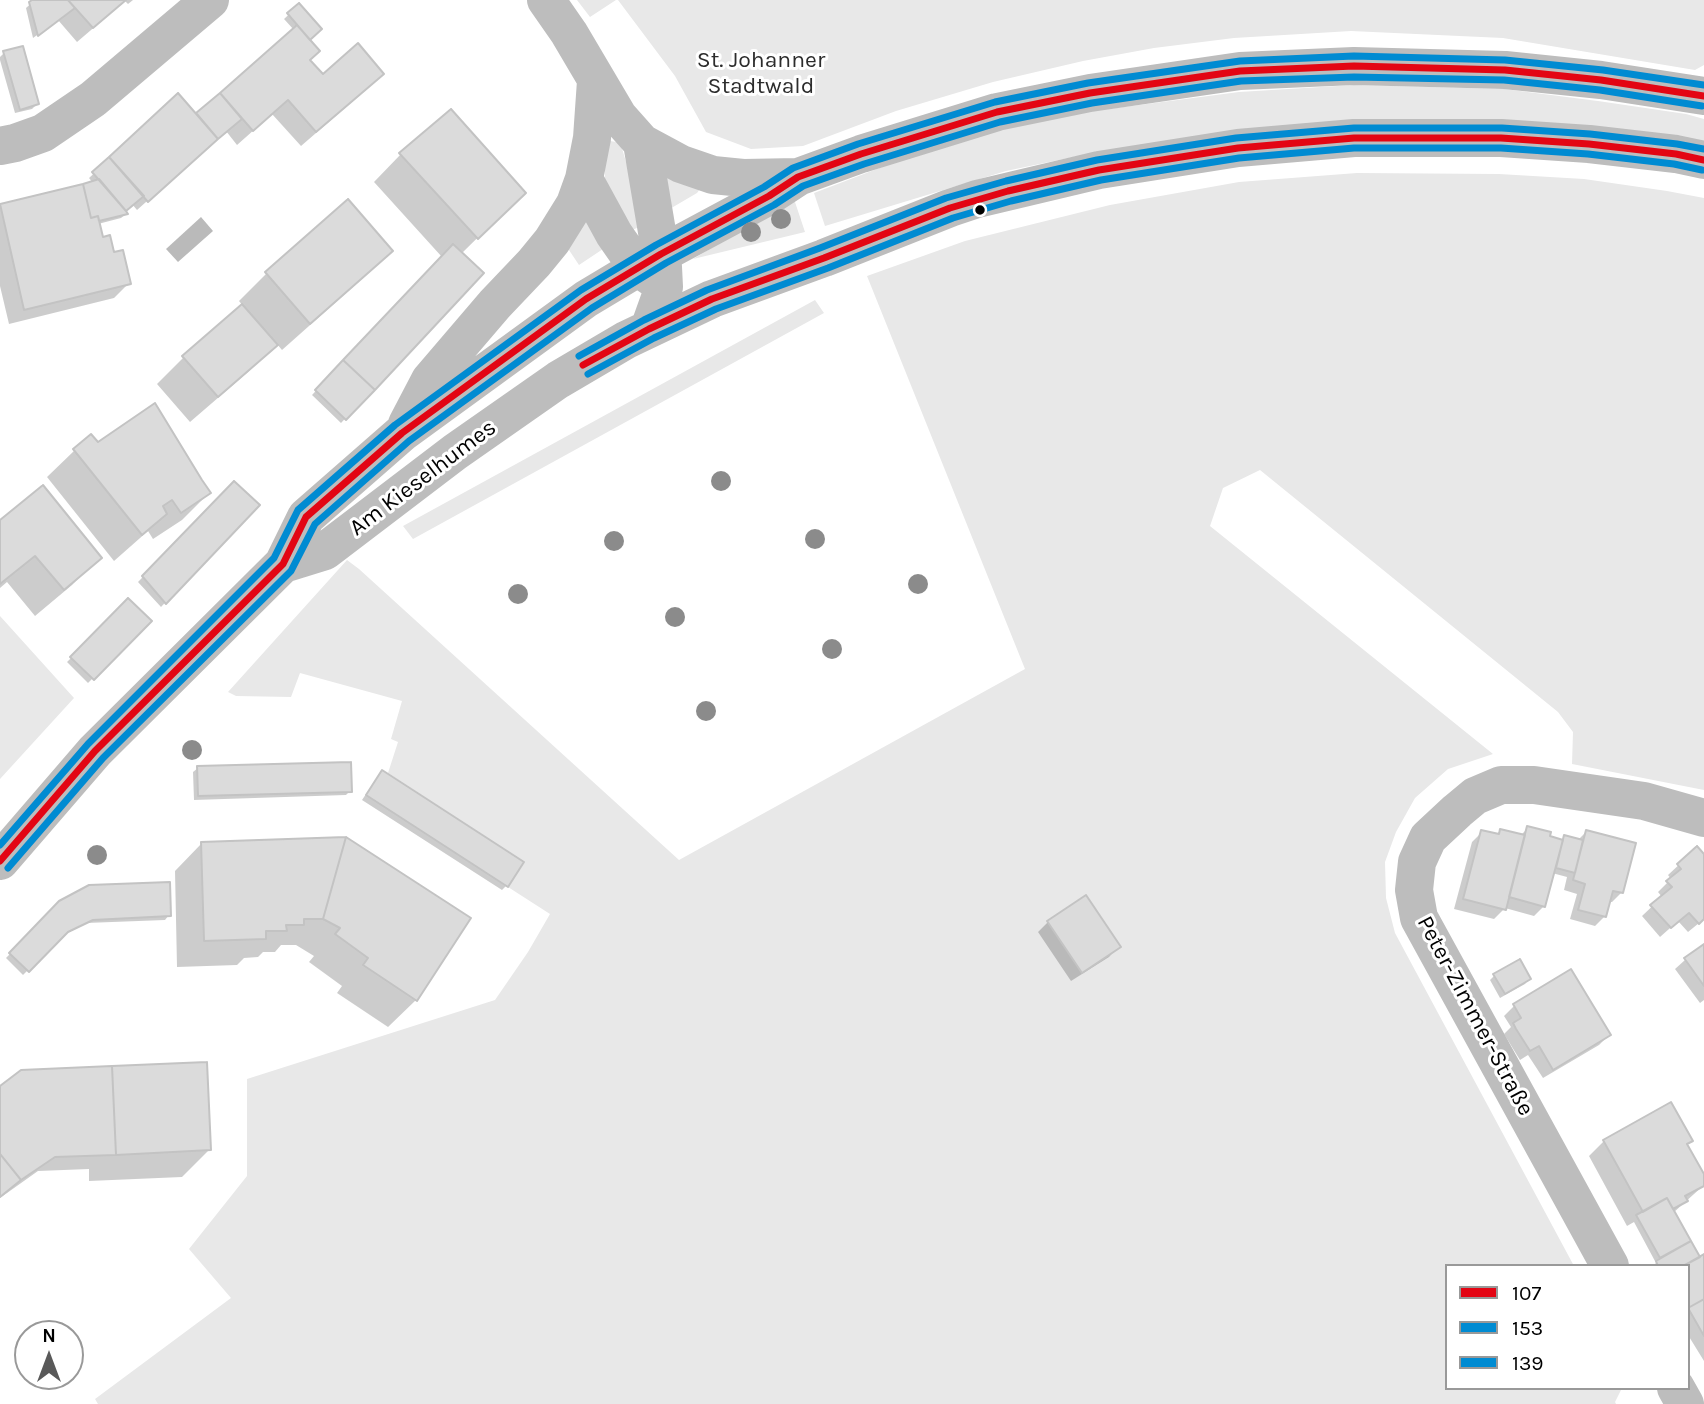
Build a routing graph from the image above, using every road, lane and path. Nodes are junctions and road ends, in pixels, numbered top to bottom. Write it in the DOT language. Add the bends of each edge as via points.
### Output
graph roads {
  1 [pos="210,0"];
  2 [pos="546,0"];
  3 [pos="596,81"];
  4 [pos="1704,96"];
  5 [pos="642,143"];
  6 [pos="0,146"];
  7 [pos="1704,160"];
  8 [pos="798,177"];
  9 [pos="584,179"];
  10 [pos="654,269"];
  11 [pos="712,299"];
  12 [pos="649,328"];
  13 [pos="402,433"];
  14 [pos="283,564"];
  15 [pos="1704,818"];
  16 [pos="0,861"];
  17 [pos="1609,1264"];
  1 -- 6 [label="street" via="93,100 43,133"];
  2 -- 3 [label="street"];
  3 -- 5 [label="street"];
  3 -- 9 [label="street"];
  4 -- 8 [label="street" via="1505,70 1354,66 1240,71 997,112"];
  5 -- 8 [label="street" via="713,175"];
  5 -- 10 [label="street"];
  7 -- 11 [label="street, Am Kieselhumes" via="1589,144 1501,138 1354,138 1238,148 1099,170 977,199"];
  8 -- 10 [label="street, Am Kieselhumes"];
  9 -- 10 [label="street" via="614,234"];
  9 -- 13 [label="street" via="575,204 552,240 430,380"];
  10 -- 11 [label="street"];
  10 -- 12 [label="street"];
  10 -- 13 [label="street, Am Kieselhumes" via="569,311"];
  11 -- 12 [label="street, Am Kieselhumes"];
  12 -- 14 [label="street, Am Kieselhumes" via="558,380 326,551"];
  13 -- 14 [label="street, Am Kieselhumes" via="306,517"];
  14 -- 16 [label="street, Am Kieselhumes" via="95,751"];
  15 -- 17 [label="street, Peter-Zimmer-Straße" via="1644,801 1534,785 1501,785 1475,796 1457,811 1429,838 1417,862 1414,890 1419,918"];
}
